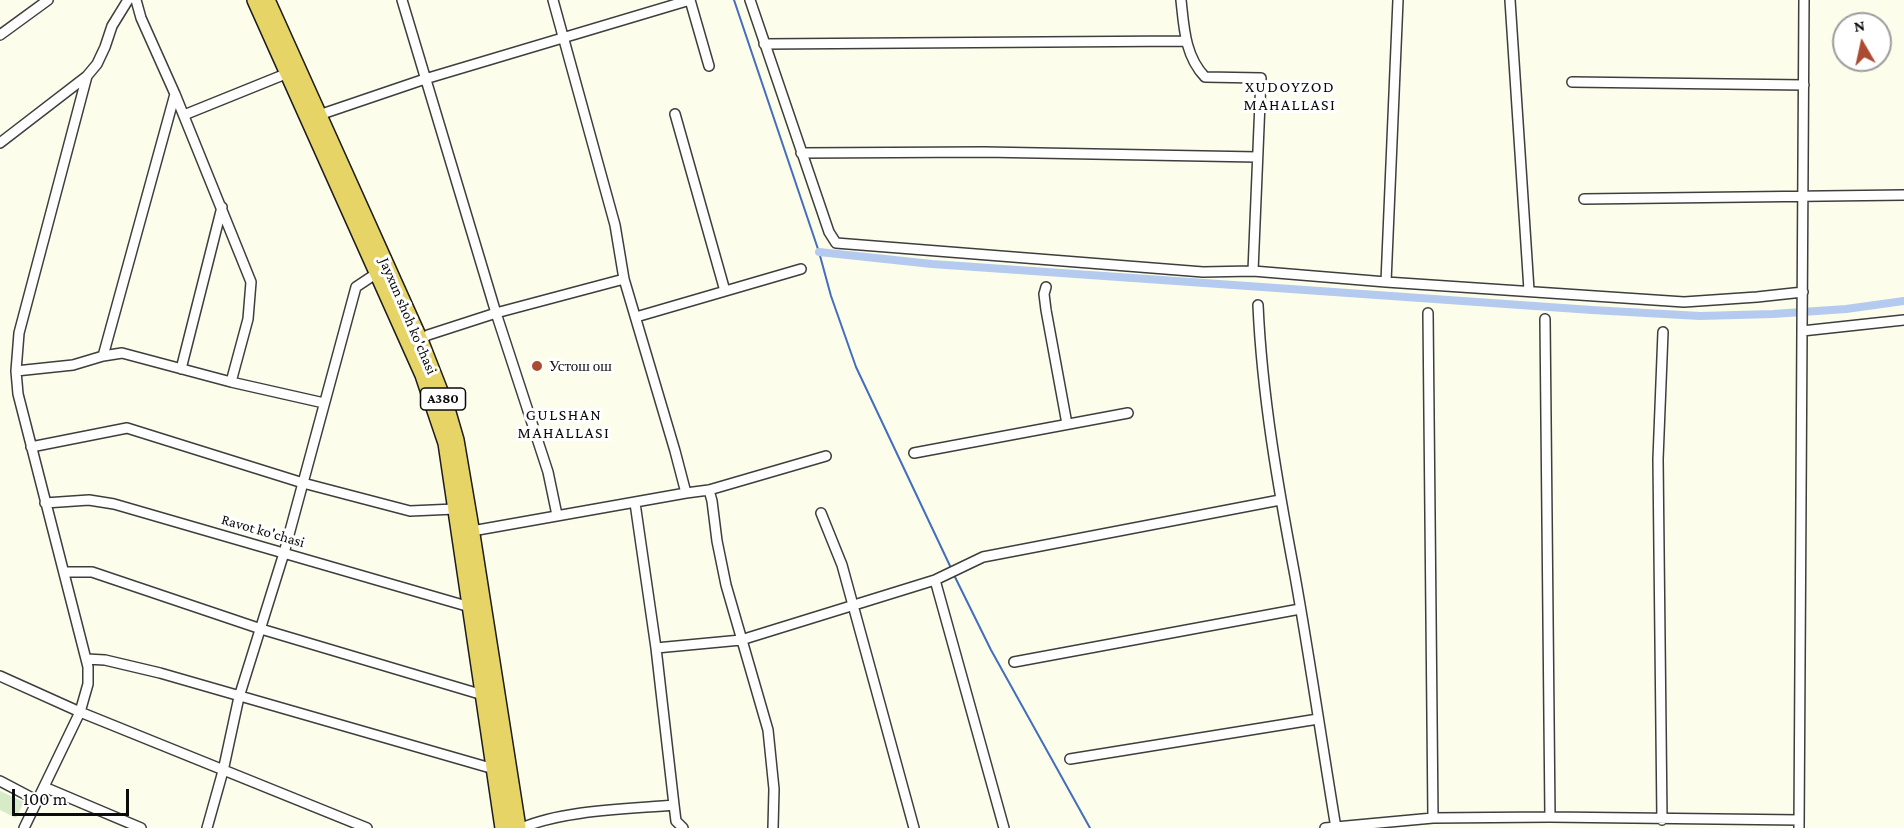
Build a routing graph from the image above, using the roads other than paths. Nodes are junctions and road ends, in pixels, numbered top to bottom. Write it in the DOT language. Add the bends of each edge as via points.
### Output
graph roads {
  1 [pos="48,0"];
  2 [pos="128,0"];
  3 [pos="136,0"];
  4 [pos="255,0"];
  5 [pos="267,0"];
  6 [pos="402,0"];
  7 [pos="553,0"];
  8 [pos="690,0"];
  9 [pos="750,0"];
  10 [pos="1181,0"];
  11 [pos="1398,0"];
  12 [pos="1510,0"];
  13 [pos="1804,0"];
  14 [pos="0,35"];
  15 [pos="564,37"];
  16 [pos="1185,41"];
  17 [pos="764,44"];
  18 [pos="709,66"];
  19 [pos="288,73"];
  20 [pos="87,76"];
  21 [pos="425,80"];
  22 [pos="1572,82"];
  23 [pos="1804,85"];
  24 [pos="175,94"];
  25 [pos="675,114"];
  26 [pos="319,115"];
  27 [pos="184,116"];
  28 [pos="0,143"];
  29 [pos="801,153"];
  30 [pos="1257,157"];
  31 [pos="1904,195"];
  32 [pos="1802,198"];
  33 [pos="1584,199"];
  34 [pos="222,207"];
  35 [pos="801,269"];
  36 [pos="1253,271"];
  37 [pos="377,273"];
  38 [pos="624,279"];
  39 [pos="1386,282"];
  40 [pos="1046,287"];
  41 [pos="725,291"];
  42 [pos="1529,291"];
  43 [pos="1803,292"];
  44 [pos="1258,305"];
  45 [pos="496,313"];
  46 [pos="1428,313"];
  47 [pos="636,317"];
  48 [pos="1545,319"];
  49 [pos="1904,320"];
  50 [pos="1802,331"];
  51 [pos="1663,332"];
  52 [pos="420,340"];
  53 [pos="103,356"];
  54 [pos="181,369"];
  55 [pos="16,371"];
  56 [pos="231,382"];
  57 [pos="324,403"];
  58 [pos="1128,413"];
  59 [pos="1067,424"];
  60 [pos="30,447"];
  61 [pos="914,453"];
  62 [pos="826,456"];
  63 [pos="303,483"];
  64 [pos="708,490"];
  65 [pos="686,493"];
  66 [pos="1280,500"];
  67 [pos="45,503"];
  68 [pos="635,503"];
  69 [pos="455,509"];
  70 [pos="821,513"];
  71 [pos="557,515"];
  72 [pos="472,531"];
  73 [pos="284,553"];
  74 [pos="65,572"];
  75 [pos="935,580"];
  76 [pos="853,606"];
  77 [pos="470,607"];
  78 [pos="1300,609"];
  79 [pos="261,629"];
  80 [pos="741,640"];
  81 [pos="656,648"];
  82 [pos="86,659"];
  83 [pos="1014,662"];
  84 [pos="0,676"];
  85 [pos="483,695"];
  86 [pos="239,696"];
  87 [pos="80,712"];
  88 [pos="1318,719"];
  89 [pos="1070,759"];
  90 [pos="494,770"];
  91 [pos="223,771"];
  92 [pos="0,781"];
  93 [pos="44,787"];
  94 [pos="38,801"];
  95 [pos="674,805"];
  96 [pos="1551,817"];
  97 [pos="1433,818"];
  98 [pos="1662,820"];
  99 [pos="1799,824"];
  100 [pos="1336,827"];
  101 [pos="24,828"];
  102 [pos="141,828"];
  103 [pos="207,828"];
  104 [pos="367,828"];
  105 [pos="503,828"];
  106 [pos="520,828"];
  107 [pos="683,828"];
  108 [pos="773,828"];
  109 [pos="914,828"];
  110 [pos="1004,828"];
  111 [pos="1325,828"];
  1 -- 14 [label="street"];
  2 -- 20 [label="street" via="112,26 97,64"];
  3 -- 24 [label="street"];
  4 -- 19 [label="highway, Jayxun shoh ko'chasi / A380"];
  5 -- 26 [label="highway, Jayxun shoh ko'chasi / A380"];
  6 -- 21 [label="street"];
  7 -- 15 [label="street"];
  8 -- 15 [label="street"];
  8 -- 18 [label="street"];
  9 -- 17 [label="street"];
  10 -- 16 [label="street"];
  11 -- 39 [label="street"];
  12 -- 42 [label="street"];
  13 -- 23 [label="street"];
  15 -- 21 [label="street"];
  15 -- 38 [label="street" via="615,225"];
  16 -- 17 [label="street"];
  16 -- 30 [label="street" via="1197,69 1205,77 1261,78"];
  17 -- 29 [label="street"];
  19 -- 27 [label="street"];
  19 -- 37 [label="highway, Jayxun shoh ko'chasi / A380"];
  20 -- 28 [label="street"];
  20 -- 55 [label="street" via="25,304"];
  21 -- 26 [label="street"];
  21 -- 45 [label="street"];
  22 -- 23 [label="street"];
  23 -- 32 [label="street"];
  24 -- 27 [label="street"];
  24 -- 53 [label="street"];
  25 -- 41 [label="street"];
  26 -- 52 [label="highway, Jayxun shoh ko'chasi / A380"];
  27 -- 34 [label="street"];
  29 -- 30 [label="street"];
  29 -- 36 [label="street" via="836,243 1203,272"];
  30 -- 36 [label="street"];
  31 -- 32 [label="street"];
  32 -- 33 [label="street"];
  32 -- 43 [label="street"];
  34 -- 54 [label="street"];
  34 -- 56 [label="street" via="251,282 248,319"];
  35 -- 41 [label="street"];
  36 -- 39 [label="street"];
  37 -- 57 [label="street" via="356,287"];
  37 -- 69 [label="highway, Jayxun shoh ko'chasi / A380" via="434,402 446,443"];
  38 -- 45 [label="street"];
  38 -- 47 [label="street"];
  39 -- 42 [label="street"];
  40 -- 59 [label="street" via="1046,310"];
  41 -- 47 [label="street"];
  42 -- 43 [label="street" via="1684,302"];
  43 -- 50 [label="street"];
  44 -- 66 [label="street" via="1260,350"];
  45 -- 52 [label="street"];
  45 -- 71 [label="street" via="548,472"];
  46 -- 97 [label="street"];
  47 -- 65 [label="street"];
  48 -- 96 [label="street"];
  49 -- 50 [label="street"];
  50 -- 99 [label="street"];
  51 -- 98 [label="street" via="1658,459"];
  52 -- 72 [label="highway, Jayxun shoh ko'chasi / A380" via="456,440"];
  53 -- 54 [label="street" via="122,353"];
  53 -- 55 [label="street"];
  54 -- 56 [label="street"];
  55 -- 60 [label="street"];
  56 -- 57 [label="street"];
  57 -- 63 [label="street"];
  58 -- 59 [label="street"];
  59 -- 61 [label="street"];
  60 -- 63 [label="street" via="127,428"];
  60 -- 67 [label="street"];
  62 -- 64 [label="street"];
  63 -- 69 [label="street" via="410,510"];
  63 -- 73 [label="street"];
  64 -- 65 [label="street"];
  64 -- 80 [label="street"];
  65 -- 68 [label="street"];
  66 -- 75 [label="street" via="983,557"];
  66 -- 78 [label="street"];
  67 -- 73 [label="street, Ravot ko'chasi" via="89,500 114,504"];
  67 -- 74 [label="street"];
  68 -- 71 [label="street"];
  68 -- 81 [label="street"];
  69 -- 77 [label="highway, Jayxun shoh ko'chasi / A380"];
  70 -- 76 [label="street"];
  71 -- 72 [label="street"];
  72 -- 106 [label="highway, Jayxun shoh ko'chasi / A380"];
  73 -- 77 [label="street, Ravot ko'chasi"];
  73 -- 79 [label="street"];
  74 -- 79 [label="street" via="92,572"];
  74 -- 82 [label="street"];
  75 -- 76 [label="street"];
  75 -- 110 [label="street"];
  76 -- 80 [label="street"];
  76 -- 109 [label="street"];
  77 -- 85 [label="highway, Jayxun shoh ko'chasi / A380"];
  78 -- 83 [label="street"];
  78 -- 88 [label="street"];
  79 -- 85 [label="street"];
  79 -- 86 [label="street"];
  80 -- 81 [label="street"];
  80 -- 108 [label="street" via="768,730"];
  81 -- 95 [label="street"];
  82 -- 86 [label="street" via="160,673"];
  82 -- 87 [label="street" via="88,684"];
  84 -- 87 [label="street"];
  85 -- 90 [label="highway, Jayxun shoh ko'chasi / A380"];
  86 -- 90 [label="street"];
  86 -- 91 [label="street"];
  87 -- 91 [label="street"];
  87 -- 93 [label="street"];
  88 -- 89 [label="street"];
  88 -- 100 [label="street"];
  90 -- 105 [label="highway, Jayxun shoh ko'chasi / A380"];
  91 -- 103 [label="street"];
  91 -- 104 [label="street"];
  92 -- 94 [label="street"];
  93 -- 94 [label="street"];
  93 -- 102 [label="street"];
  94 -- 101 [label="street"];
  95 -- 106 [label="street" via="560,816"];
  95 -- 107 [label="street" via="676,821"];
  96 -- 97 [label="street"];
  96 -- 98 [label="street"];
  97 -- 100 [label="street"];
  98 -- 99 [label="street"];
  100 -- 111 [label="street"];
}
